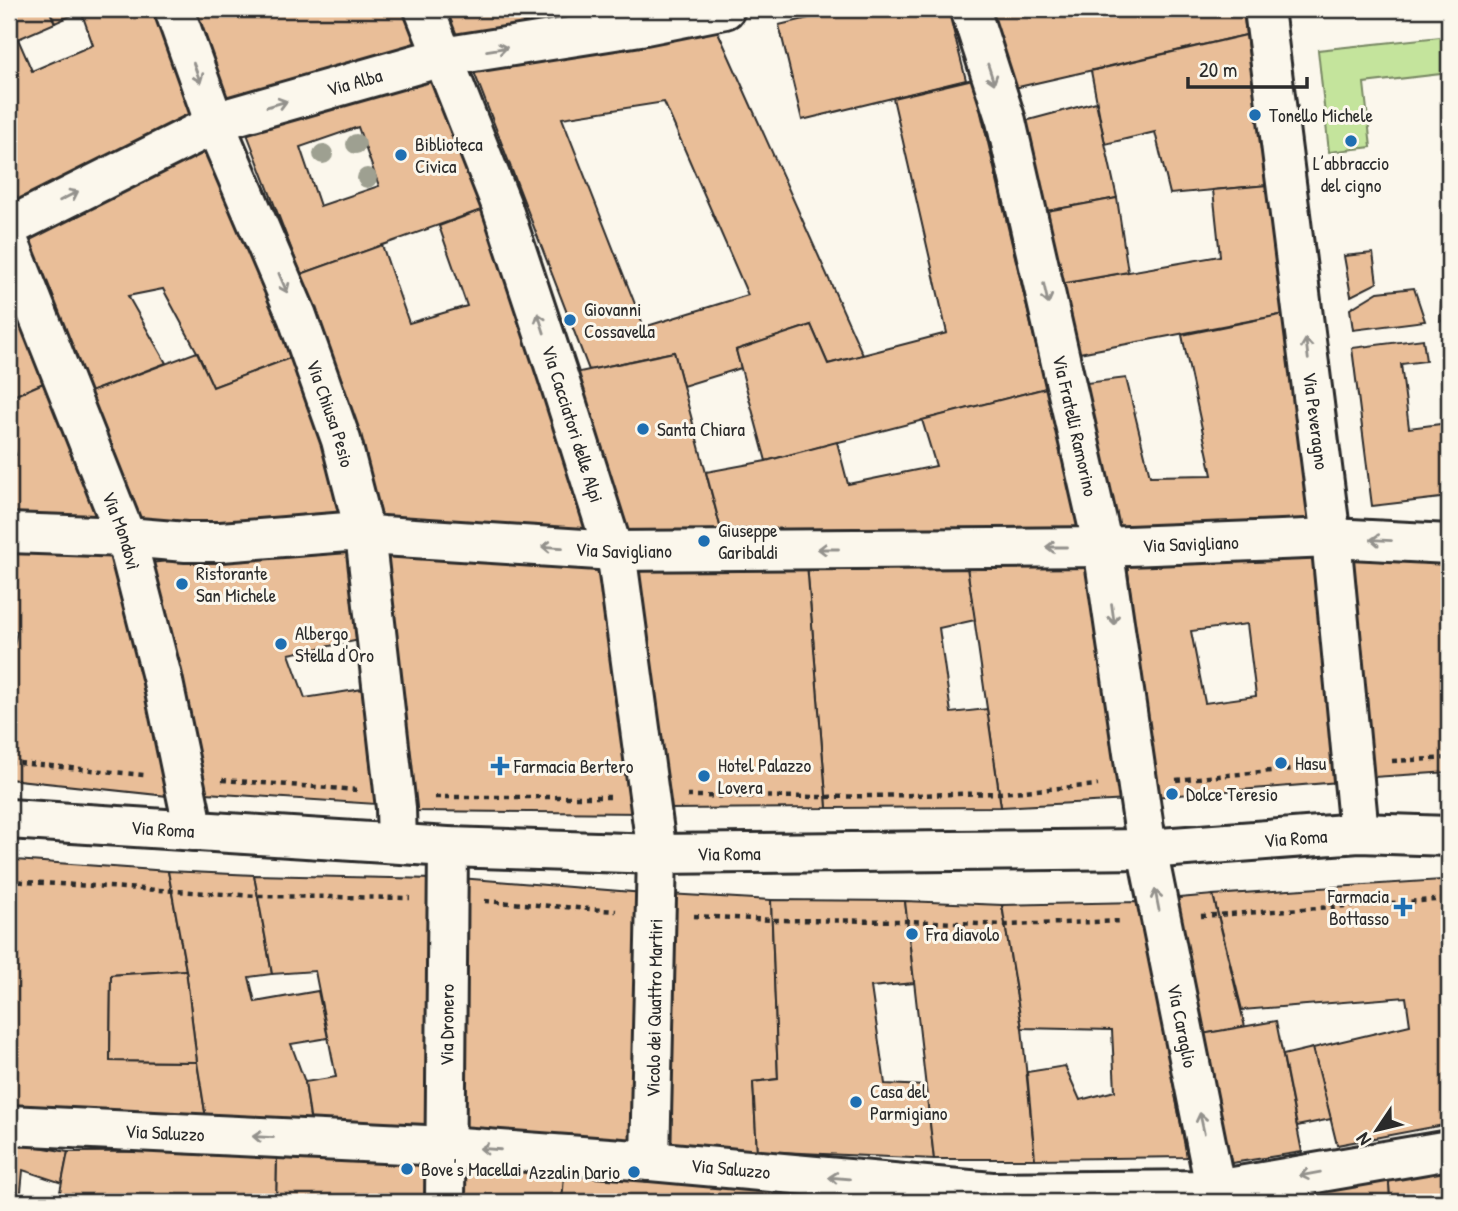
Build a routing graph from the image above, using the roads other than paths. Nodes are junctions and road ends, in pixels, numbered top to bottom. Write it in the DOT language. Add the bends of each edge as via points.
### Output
graph roads {
  1 [pos="174,9"];
  2 [pos="424,9"];
  3 [pos="725,9"];
  4 [pos="970,9"];
  5 [pos="1264,9"];
  6 [pos="637,17"];
  7 [pos="442,57"];
  8 [pos="215,124"];
  9 [pos="9,228"];
  10 [pos="9,242"];
  11 [pos="9,533"];
  12 [pos="365,534"];
  13 [pos="126,537"];
  14 [pos="1331,538"];
  15 [pos="1449,544"];
  16 [pos="1103,547"];
  17 [pos="614,551"];
  18 [pos="9,819"];
  19 [pos="194,831"];
  20 [pos="1359,833"];
  21 [pos="397,842"];
  22 [pos="448,846"];
  23 [pos="1448,846"];
  24 [pos="1147,849"];
  25 [pos="657,854"];
  26 [pos="9,1125"];
  27 [pos="446,1146"];
  28 [pos="1449,1150"];
  29 [pos="650,1161"];
  30 [pos="1217,1196"];
  31 [pos="445,1202"];
  1 -- 8 [label="street, Via Chiusa Pesio, one-way"];
  2 -- 7 [label="street, Via Cacciatori delle Alpi"];
  3 -- 6 [label="street, Via Alba"];
  4 -- 16 [label="street, Via Fratelli Ramorino, one-way" via="1006,121"];
  14 -- 5 [label="street, Via Peveragno, one-way"];
  7 -- 6 [label="street, Via Alba, one-way"];
  8 -- 7 [label="street, Via Alba, one-way"];
  17 -- 7 [label="street, Via Cacciatori delle Alpi, one-way" via="501,204"];
  9 -- 8 [label="street, Via Alba, one-way"];
  8 -- 12 [label="street, Via Chiusa Pesio, one-way" via="297,316 341,440"];
  10 -- 13 [label="street, Via Mondovì"];
  11 -- 13 [label="street, Via Savigliano"];
  12 -- 13 [label="street, Via Savigliano" via="221,541"];
  17 -- 12 [label="street, Via Savigliano, one-way"];
  12 -- 21 [label="street, Via Chiusa Pesio"];
  13 -- 19 [label="street, Via Mondovì" via="162,677"];
  15 -- 14 [label="street, Via Savigliano, one-way"];
  14 -- 16 [label="street, Via Savigliano"];
  14 -- 20 [label="street, Via Peveragno"];
  16 -- 17 [label="street, Via Savigliano, one-way"];
  16 -- 24 [label="street, Via Fratelli Ramorino, one-way"];
  17 -- 25 [label="street, Via Cacciatori delle Alpi"];
  18 -- 19 [label="street, Via Roma"];
  19 -- 21 [label="street, Via Roma"];
  20 -- 23 [label="street, Via Roma"];
  20 -- 24 [label="street, Via Roma"];
  21 -- 22 [label="street, Via Roma"];
  22 -- 25 [label="street, Via Roma"];
  22 -- 27 [label="street, Via Dronero"];
  24 -- 25 [label="street, Via Roma"];
  30 -- 24 [label="street, Via Caraglio, one-way"];
  25 -- 29 [label="street, Vicolo dei Quattro Martiri"];
  27 -- 26 [label="street, Via Saluzzo, one-way"];
  29 -- 27 [label="street, Via Saluzzo, one-way"];
  27 -- 31 [label="street, Via Dronero"];
  28 -- 30 [label="street, Via Saluzzo, one-way"];
  30 -- 29 [label="street, Via Saluzzo, one-way" via="992,1192"];
}
